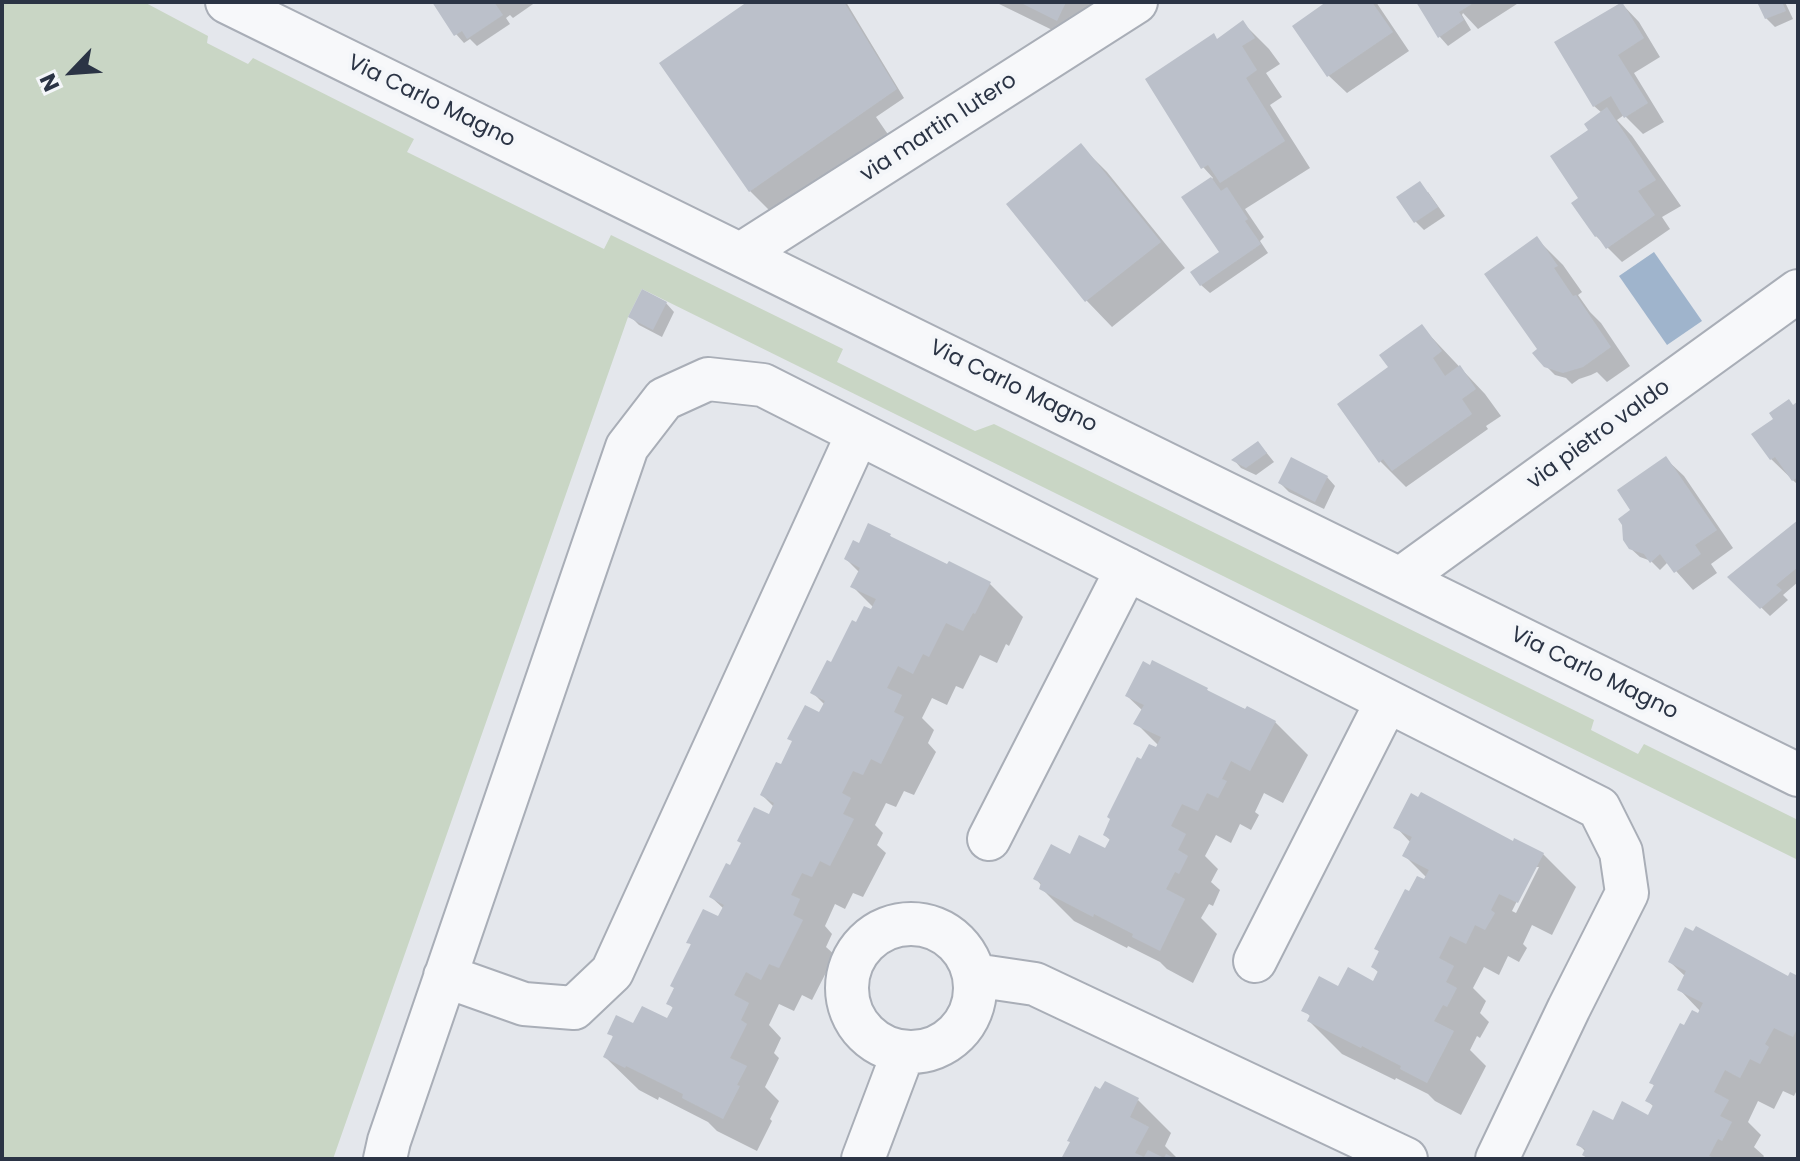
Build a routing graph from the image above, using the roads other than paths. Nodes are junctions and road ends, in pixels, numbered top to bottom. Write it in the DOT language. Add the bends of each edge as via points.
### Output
graph roads {
  1 [pos="227,2"];
  2 [pos="1136,2"];
  3 [pos="741,254"];
  4 [pos="1798,291"];
  5 [pos="858,433"];
  6 [pos="1127,569"];
  7 [pos="1400,579"];
  8 [pos="1387,701"];
  9 [pos="1798,775"];
  10 [pos="989,839"];
  11 [pos="1255,961"];
  12 [pos="974,975"];
  13 [pos="445,976"];
  14 [pos="903,1053"];
  15 [pos="385,1159"];
  16 [pos="863,1159"];
  17 [pos="1406,1159"];
  18 [pos="1497,1159"];
  1 -- 3 [label="street, Via Carlo Magno"];
  2 -- 3 [label="street, via martin lutero"];
  3 -- 7 [label="street, Via Carlo Magno"];
  4 -- 7 [label="street, via pietro valdo"];
  5 -- 6 [label="street"];
  5 -- 13 [label="street" via="612,972 574,1008 524,1004"];
  5 -- 13 [label="street" via="763,385 708,379 664,399 627,447"];
  6 -- 8 [label="street"];
  6 -- 10 [label="street"];
  7 -- 9 [label="street, Via Carlo Magno"];
  8 -- 11 [label="street"];
  8 -- 18 [label="street" via="1599,808 1621,852 1627,893"];
  12 -- 14 [label="street" via="970,1015 959,1032 943,1045"];
  12 -- 14 [label="street" via="966,954 933,927 890,926 856,952 846,994 852,1015 864,1033"];
  12 -- 17 [label="street" via="1035,984"];
  13 -- 15 [label="street"];
  14 -- 16 [label="street"];
}
